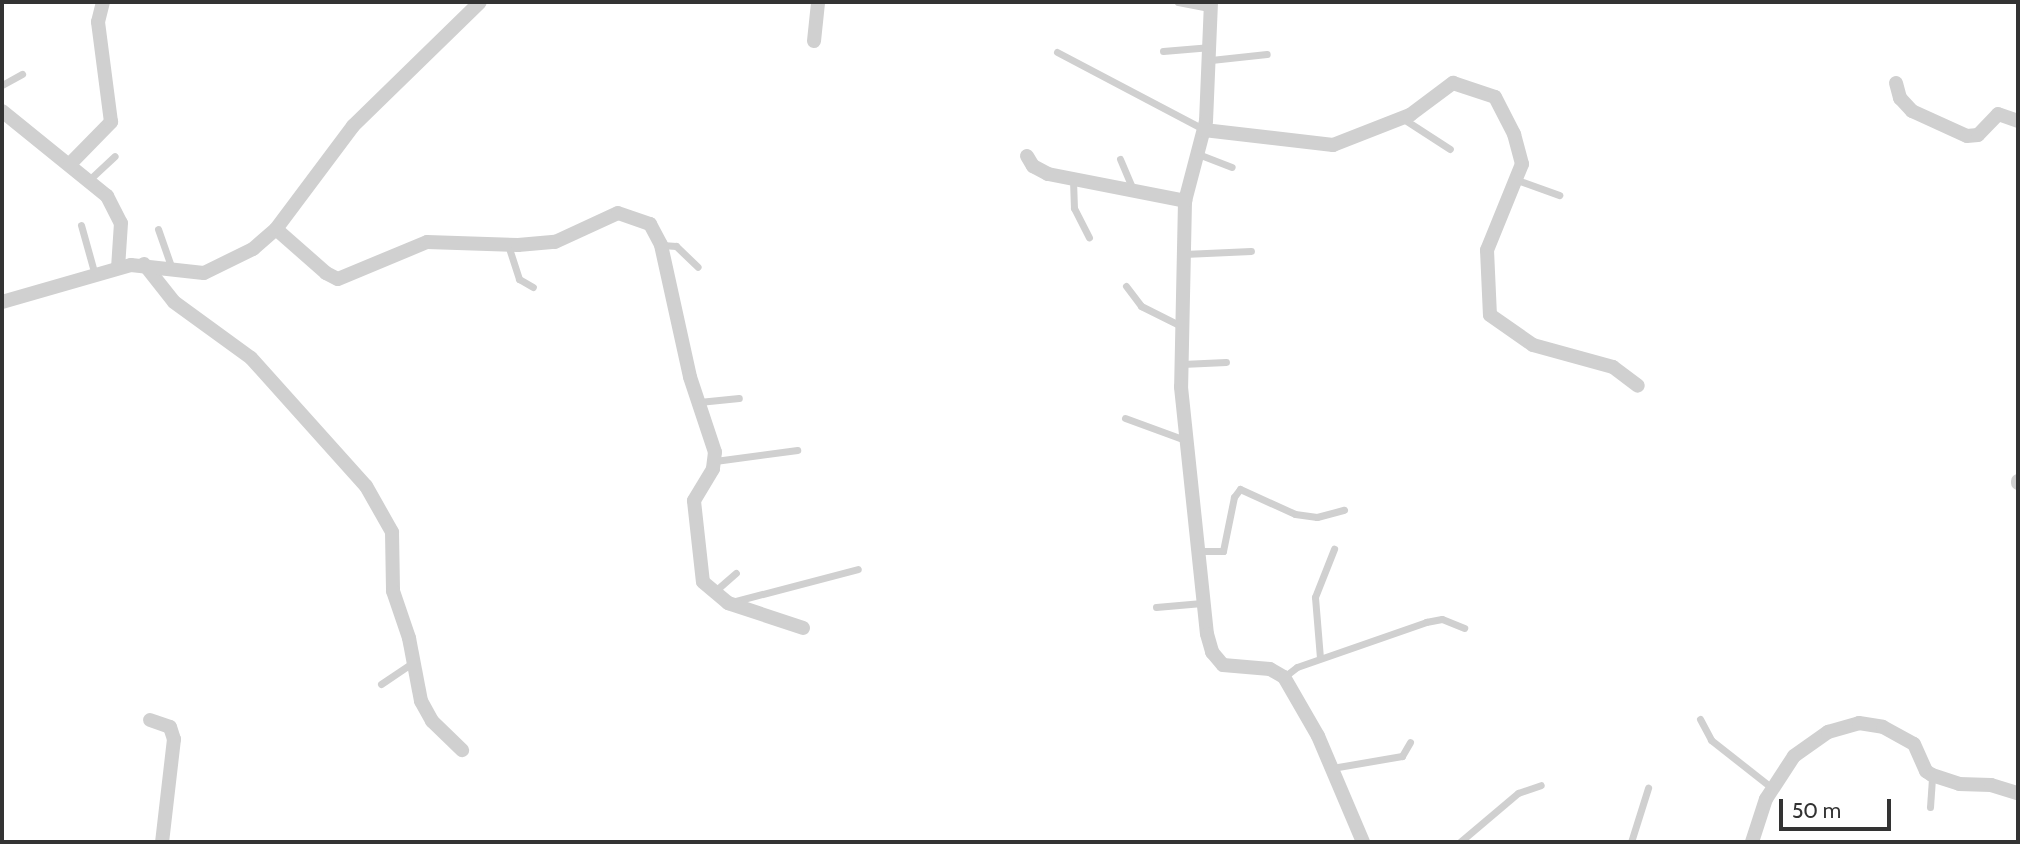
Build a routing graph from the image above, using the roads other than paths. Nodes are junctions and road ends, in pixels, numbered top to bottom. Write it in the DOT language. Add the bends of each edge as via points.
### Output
graph roads {
  1 [pos="103,2"];
  2 [pos="480,2"];
  3 [pos="818,2"];
  4 [pos="1178,2"];
  5 [pos="1211,5"];
  6 [pos="814,41"];
  7 [pos="1163,51"];
  8 [pos="1057,52"];
  9 [pos="1211,53"];
  10 [pos="1267,54"];
  11 [pos="22,74"];
  12 [pos="1896,83"];
  13 [pos="2,85"];
  14 [pos="2,111"];
  15 [pos="1401,118"];
  16 [pos="2018,121"];
  17 [pos="1204,130"];
  18 [pos="1450,149"];
  19 [pos="1198,154"];
  20 [pos="115,156"];
  21 [pos="1027,156"];
  22 [pos="1120,159"];
  23 [pos="70,164"];
  24 [pos="1232,167"];
  25 [pos="89,180"];
  26 [pos="1073,180"];
  27 [pos="1517,180"];
  28 [pos="1134,192"];
  29 [pos="1559,195"];
  30 [pos="1185,201"];
  31 [pos="81,225"];
  32 [pos="158,229"];
  33 [pos="276,229"];
  34 [pos="1089,237"];
  35 [pos="508,245"];
  36 [pos="661,245"];
  37 [pos="1251,251"];
  38 [pos="1184,254"];
  39 [pos="144,264"];
  40 [pos="698,267"];
  41 [pos="118,268"];
  42 [pos="172,270"];
  43 [pos="95,275"];
  44 [pos="1126,286"];
  45 [pos="533,287"];
  46 [pos="2,302"];
  47 [pos="1182,326"];
  48 [pos="1226,362"];
  49 [pos="1182,364"];
  50 [pos="1638,386"];
  51 [pos="739,398"];
  52 [pos="699,402"];
  53 [pos="1125,418"];
  54 [pos="1185,440"];
  55 [pos="797,450"];
  56 [pos="715,461"];
  57 [pos="1344,510"];
  58 [pos="1334,549"];
  59 [pos="1195,551"];
  60 [pos="858,569"];
  61 [pos="736,573"];
  62 [pos="714,592"];
  63 [pos="728,603"];
  64 [pos="1202,603"];
  65 [pos="1157,607"];
  66 [pos="803,628"];
  67 [pos="1464,628"];
  68 [pos="1320,658"];
  69 [pos="411,664"];
  70 [pos="1284,677"];
  71 [pos="381,684"];
  72 [pos="1700,719"];
  73 [pos="150,720"];
  74 [pos="1410,742"];
  75 [pos="462,750"];
  76 [pos="1332,768"];
  77 [pos="1932,775"];
  78 [pos="1541,785"];
  79 [pos="1647,788"];
  80 [pos="1772,788"];
  81 [pos="2018,793"];
  82 [pos="1930,807"];
  83 [pos="162,842"];
  84 [pos="1363,842"];
  85 [pos="1460,842"];
  86 [pos="1631,842"];
  87 [pos="1752,842"];
  1 -- 23 [label="street" via="98,22 111,122"];
  2 -- 33 [label="street" via="339,141"];
  3 -- 6 [label="street"];
  4 -- 5 [label="lane"];
  5 -- 9 [label="street"];
  7 -- 9 [label="lane"];
  8 -- 17 [label="lane"];
  9 -- 10 [label="lane"];
  9 -- 17 [label="street"];
  11 -- 13 [label="lane"];
  12 -- 16 [label="street" via="1900,98 1912,111 1967,136 1978,135 1998,114"];
  14 -- 23 [label="street"];
  15 -- 17 [label="street" via="1333,145"];
  15 -- 18 [label="lane"];
  15 -- 27 [label="street" via="1453,83 1495,97 1517,145 1522,164"];
  17 -- 19 [label="street"];
  19 -- 24 [label="lane"];
  19 -- 30 [label="street"];
  20 -- 25 [label="lane"];
  21 -- 26 [label="street" via="1039,170"];
  22 -- 28 [label="lane"];
  23 -- 25 [label="street"];
  25 -- 41 [label="street" via="118,214 122,235"];
  26 -- 28 [label="street"];
  26 -- 34 [label="lane" via="1074,208"];
  27 -- 29 [label="lane"];
  27 -- 50 [label="street" via="1487,250 1490,315 1533,345 1612,367"];
  28 -- 30 [label="street"];
  30 -- 38 [label="street"];
  31 -- 43 [label="lane"];
  32 -- 42 [label="lane"];
  33 -- 35 [label="street" via="338,279 427,242"];
  33 -- 42 [label="street" via="258,245 204,273"];
  35 -- 36 [label="street" via="555,242 618,213 650,224"];
  35 -- 45 [label="lane" via="519,279"];
  36 -- 40 [label="lane" via="676,246"];
  36 -- 52 [label="street"];
  37 -- 38 [label="lane"];
  38 -- 47 [label="street"];
  39 -- 41 [label="street"];
  39 -- 42 [label="street"];
  39 -- 69 [label="street" via="174,302 251,358 366,486 392,532 393,591"];
  41 -- 43 [label="street"];
  43 -- 46 [label="street"];
  44 -- 47 [label="lane" via="1141,306"];
  47 -- 49 [label="street"];
  48 -- 49 [label="lane"];
  49 -- 54 [label="street"];
  51 -- 52 [label="lane"];
  52 -- 56 [label="street"];
  53 -- 54 [label="lane"];
  54 -- 59 [label="street"];
  55 -- 56 [label="lane"];
  56 -- 62 [label="street" via="696,494 694,511 703,582"];
  57 -- 59 [label="lane" via="1317,516 1295,514 1240,489 1234,497 1223,551"];
  58 -- 68 [label="lane" via="1315,597"];
  59 -- 64 [label="street"];
  60 -- 63 [label="lane"];
  61 -- 62 [label="lane"];
  62 -- 63 [label="street"];
  63 -- 66 [label="street"];
  64 -- 65 [label="lane"];
  64 -- 70 [label="street" via="1212,652 1223,665 1270,669"];
  67 -- 68 [label="lane" via="1442,619 1426,622"];
  68 -- 70 [label="lane"];
  69 -- 71 [label="lane"];
  69 -- 75 [label="street" via="426,711"];
  70 -- 76 [label="street"];
  72 -- 80 [label="lane" via="1719,748"];
  73 -- 83 [label="street" via="170,727 174,739"];
  74 -- 76 [label="lane" via="1402,756"];
  76 -- 84 [label="street"];
  77 -- 80 [label="street" via="1914,744 1883,727 1859,723 1810,742"];
  77 -- 81 [label="street"];
  77 -- 82 [label="lane"];
  78 -- 85 [label="lane" via="1517,793"];
  79 -- 86 [label="lane"];
  80 -- 87 [label="street"];
}
